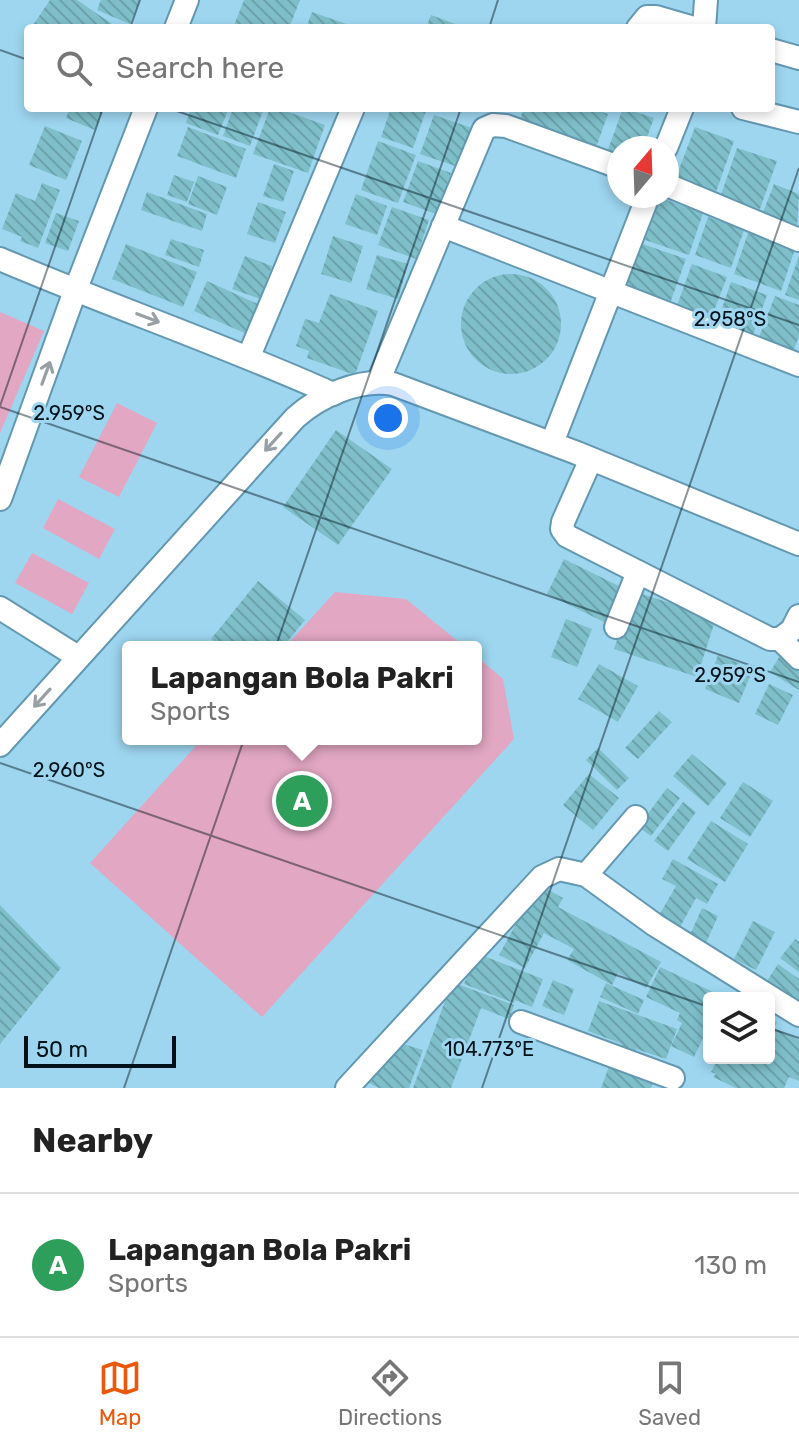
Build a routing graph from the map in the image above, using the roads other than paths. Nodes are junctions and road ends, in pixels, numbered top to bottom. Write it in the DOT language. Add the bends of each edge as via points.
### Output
graph roads {
  1 [pos="187,0"];
  2 [pos="706,0"];
  3 [pos="178,24"];
  4 [pos="641,24"];
  5 [pos="680,24"];
  6 [pos="704,24"];
  7 [pos="775,51"];
  8 [pos="799,58"];
  9 [pos="144,112"];
  10 [pos="351,112"];
  11 [pos="680,112"];
  12 [pos="759,112"];
  13 [pos="799,122"];
  14 [pos="671,136"];
  15 [pos="607,163"];
  16 [pos="679,190"];
  17 [pos="643,208"];
  18 [pos="443,226"];
  19 [pos="799,240"];
  20 [pos="0,259"];
  21 [pos="75,291"];
  22 [pos="610,292"];
  23 [pos="249,356"];
  24 [pos="799,365"];
  25 [pos="378,382"];
  26 [pos="333,394"];
  27 [pos="552,443"];
  28 [pos="591,459"];
  29 [pos="0,499"];
  30 [pos="799,544"];
  31 [pos="638,572"];
  32 [pos="0,608"];
  33 [pos="799,616"];
  34 [pos="616,627"];
  35 [pos="780,639"];
  36 [pos="78,657"];
  37 [pos="799,658"];
  38 [pos="0,745"];
  39 [pos="636,817"];
  40 [pos="586,875"];
  41 [pos="799,1015"];
  42 [pos="521,1022"];
  43 [pos="678,1085"];
  44 [pos="347,1088"];
  1 -- 3 [label="street"];
  2 -- 6 [label="street"];
  4 -- 5 [label="street" via="647,17"];
  7 -- 8 [label="street"];
  9 -- 21 [label="street"];
  10 -- 23 [label="street"];
  11 -- 14 [label="street"];
  12 -- 13 [label="street"];
  15 -- 18 [label="street" via="493,125 482,133"];
  16 -- 19 [label="street"];
  17 -- 22 [label="street"];
  18 -- 22 [label="street"];
  18 -- 25 [label="street"];
  20 -- 21 [label="street"];
  21 -- 23 [label="street, one-way"];
  29 -- 21 [label="street, one-way"];
  22 -- 24 [label="street"];
  22 -- 27 [label="street"];
  23 -- 26 [label="street"];
  25 -- 26 [label="street"];
  25 -- 27 [label="street"];
  26 -- 36 [label="street, one-way" via="311,403 295,418"];
  27 -- 28 [label="street"];
  28 -- 30 [label="street"];
  28 -- 31 [label="street" via="562,529"];
  31 -- 34 [label="street"];
  31 -- 35 [label="street" via="770,639"];
  32 -- 36 [label="street"];
  33 -- 35 [label="street"];
  35 -- 37 [label="street"];
  36 -- 38 [label="street, one-way"];
  39 -- 40 [label="street"];
  40 -- 41 [label="street"];
  40 -- 44 [label="street" via="559,869 542,877"];
  42 -- 43 [label="street"];
}
